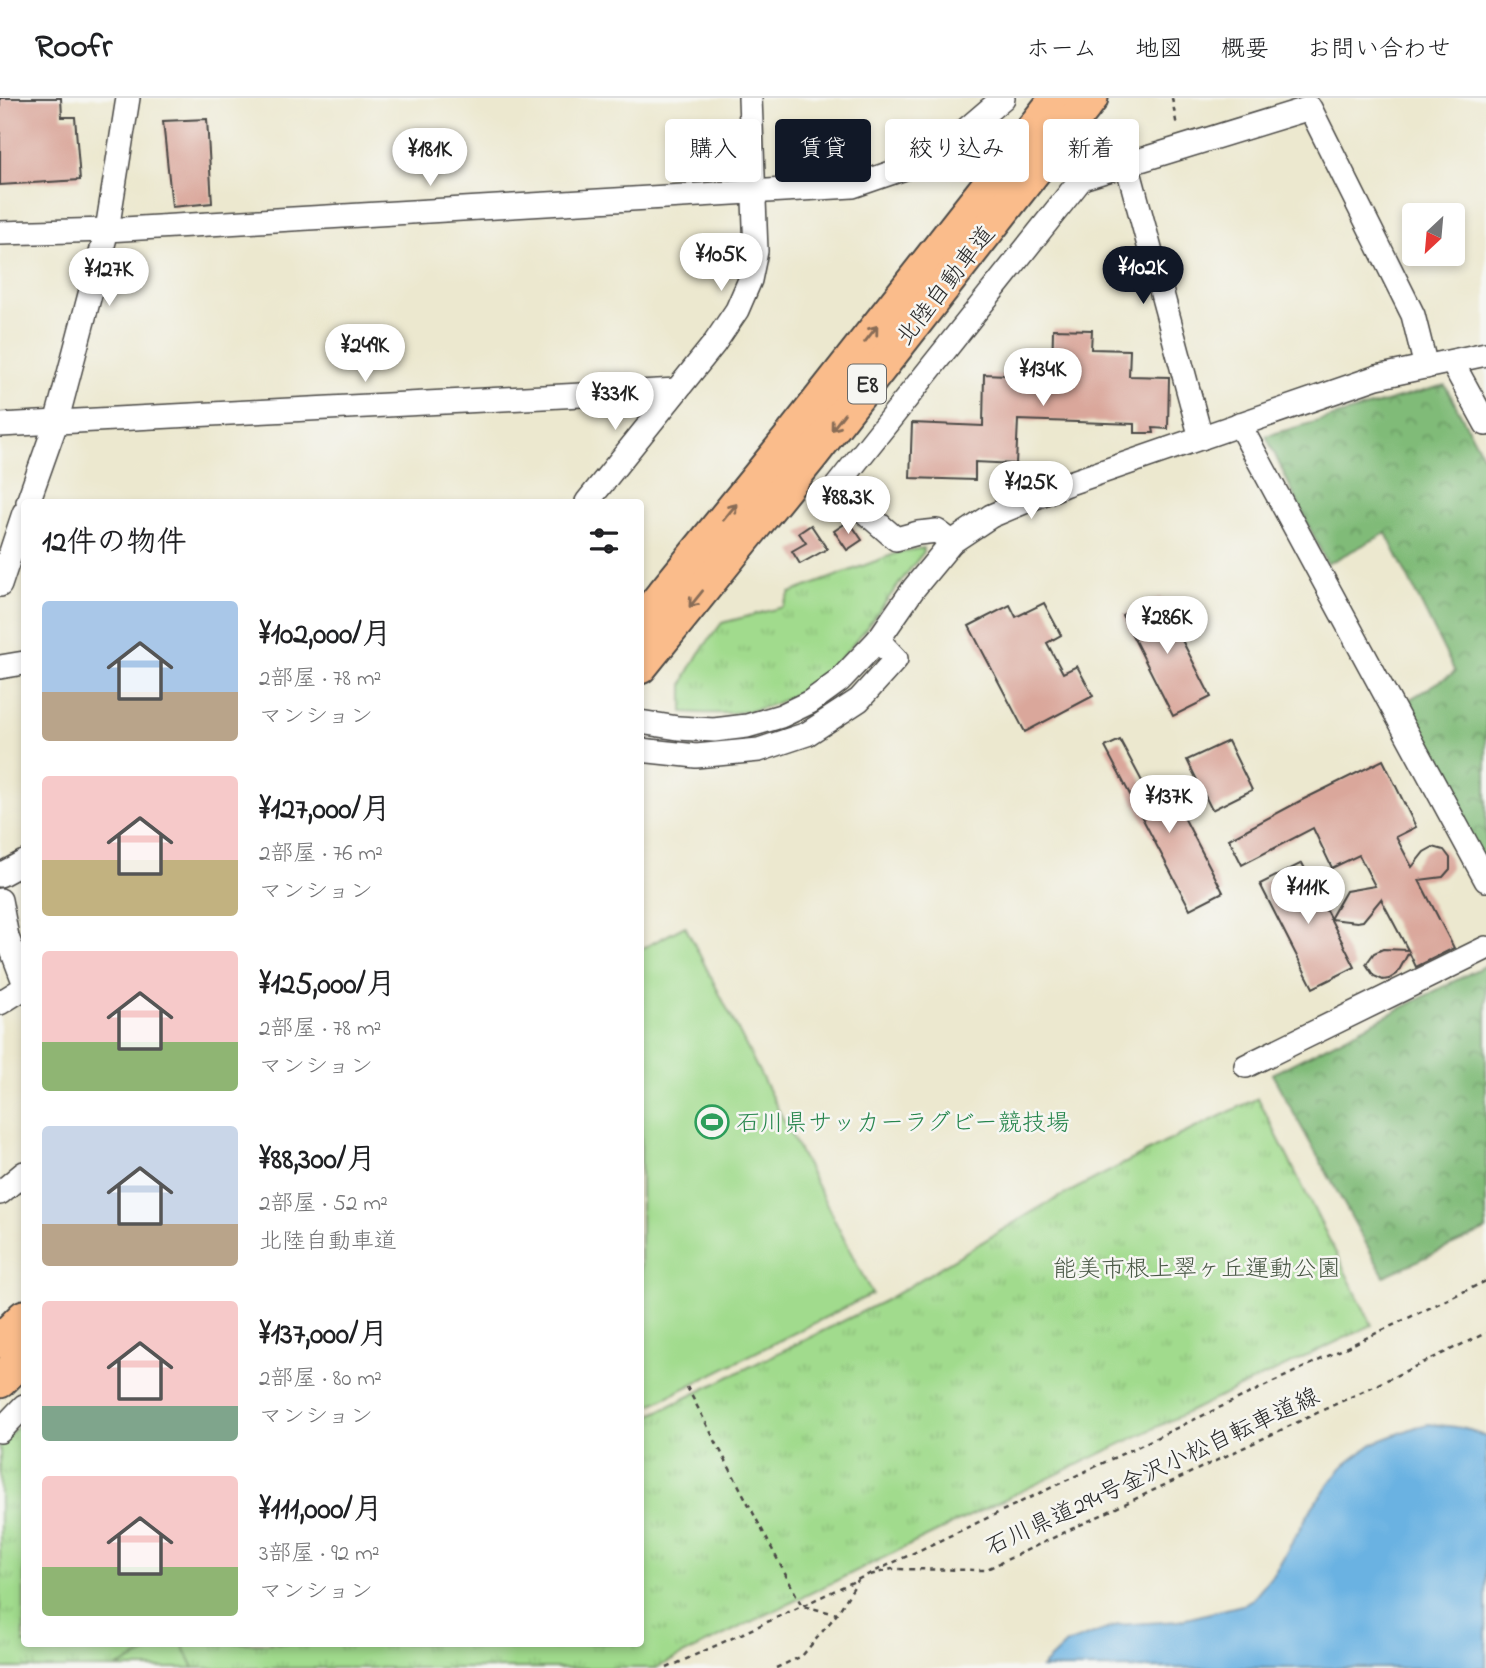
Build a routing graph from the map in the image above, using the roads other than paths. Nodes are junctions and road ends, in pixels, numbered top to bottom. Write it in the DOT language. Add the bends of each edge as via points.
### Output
graph roads {
  1 [pos="128,98"];
  2 [pos="750,98"];
  3 [pos="1003,98"];
  4 [pos="1056,98"];
  5 [pos="1091,98"];
  6 [pos="1139,160"];
  7 [pos="1079,182"];
  8 [pos="1132,182"];
  9 [pos="755,191"];
  10 [pos="107,230"];
  11 [pos="0,233"];
  12 [pos="1486,354"];
  13 [pos="1452,362"];
  14 [pos="1426,367"];
  15 [pos="677,390"];
  16 [pos="56,423"];
  17 [pos="1239,424"];
  18 [pos="1486,424"];
  19 [pos="0,425"];
  20 [pos="1201,438"];
  21 [pos="29,499"];
  22 [pos="589,499"];
  23 [pos="21,520"];
  24 [pos="952,542"];
  25 [pos="5,556"];
  26 [pos="0,585"];
  27 [pos="644,618"];
  28 [pos="878,640"];
  29 [pos="644,662"];
  30 [pos="21,664"];
  31 [pos="0,667"];
  32 [pos="644,723"];
  33 [pos="644,750"];
  34 [pos="21,864"];
  35 [pos="0,875"];
  36 [pos="1486,880"];
  37 [pos="0,900"];
  38 [pos="1486,948"];
  39 [pos="21,974"];
  40 [pos="21,990"];
  41 [pos="0,1003"];
  42 [pos="1246,1066"];
  43 [pos="21,1176"];
  44 [pos="0,1193"];
  45 [pos="21,1320"];
  46 [pos="0,1341"];
  47 [pos="21,1360"];
  48 [pos="0,1381"];
  49 [pos="21,1409"];
  50 [pos="0,1431"];
  1 -- 10 [label="street"];
  2 -- 9 [label="street"];
  3 -- 9 [label="street" via="947,146 911,166 853,186"];
  27 -- 4 [label="highway, 北陸自動車道 / E8, one-way"];
  5 -- 29 [label="highway, 北陸自動車道 / E8, one-way"];
  6 -- 14 [label="street" via="1310,108 1413,315"];
  7 -- 24 [label="street" via="836,487 896,539 937,531"];
  8 -- 20 [label="street"];
  9 -- 10 [label="street"];
  9 -- 15 [label="street" via="756,251 750,280 730,321"];
  10 -- 11 [label="street"];
  10 -- 16 [label="street"];
  12 -- 13 [label="street"];
  13 -- 14 [label="street"];
  13 -- 18 [label="street"];
  14 -- 17 [label="street" via="1377,377"];
  15 -- 16 [label="street"];
  15 -- 22 [label="street"];
  16 -- 19 [label="street"];
  16 -- 21 [label="street"];
  17 -- 20 [label="street"];
  17 -- 36 [label="street"];
  20 -- 24 [label="street" via="1028,498"];
  23 -- 25 [label="street"];
  24 -- 28 [label="street"];
  25 -- 26 [label="street"];
  28 -- 32 [label="street" via="839,681 781,716 714,730"];
  28 -- 33 [label="street" via="895,659 859,700 807,734 759,750 696,756"];
  30 -- 31 [label="street"];
  34 -- 35 [label="street"];
  37 -- 39 [label="street"];
  38 -- 42 [label="street"];
  40 -- 41 [label="street"];
  43 -- 44 [label="street"];
  45 -- 46 [label="highway"];
  47 -- 48 [label="highway"];
  49 -- 50 [label="street"];
}
